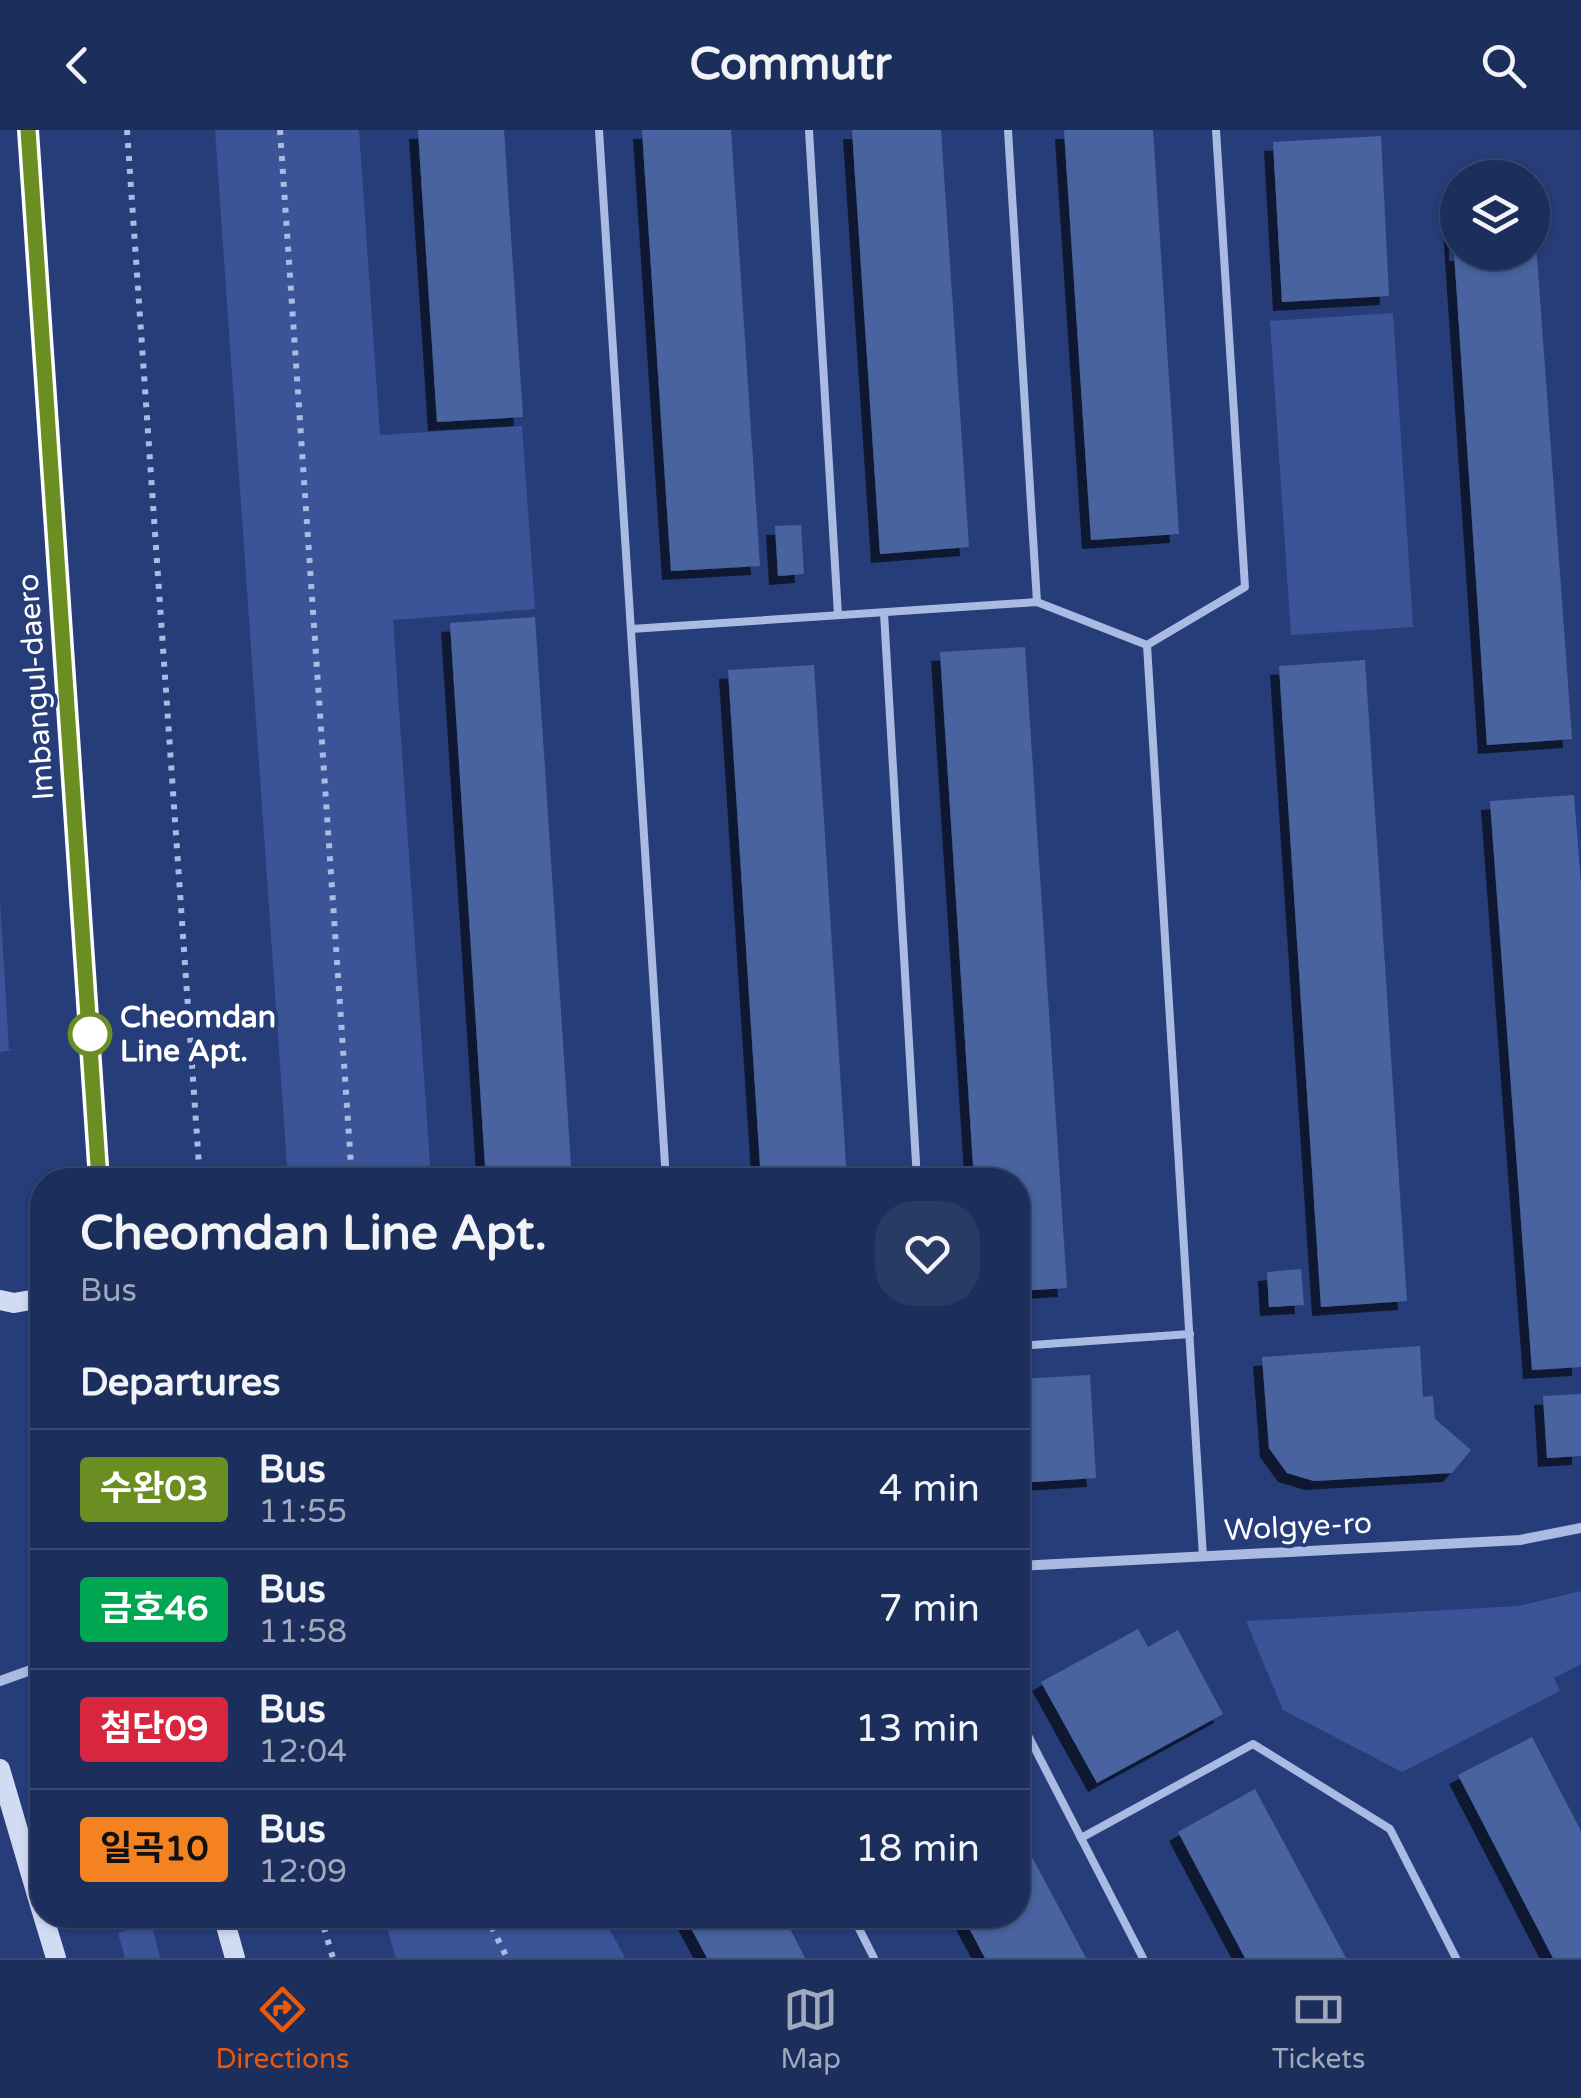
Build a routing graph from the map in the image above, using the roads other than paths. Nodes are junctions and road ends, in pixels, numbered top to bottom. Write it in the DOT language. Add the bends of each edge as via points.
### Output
graph roads {
  1 [pos="28,130"];
  2 [pos="599,130"];
  3 [pos="808,130"];
  4 [pos="1008,130"];
  5 [pos="1216,130"];
  6 [pos="1037,602"];
  7 [pos="884,612"];
  8 [pos="838,615"];
  9 [pos="631,629"];
  10 [pos="1147,645"];
  11 [pos="98,1168"];
  12 [pos="665,1168"];
  13 [pos="917,1168"];
  14 [pos="0,1300"];
  15 [pos="30,1300"];
  16 [pos="1190,1334"];
  17 [pos="1030,1345"];
  18 [pos="1581,1528"];
  19 [pos="1203,1556"];
  20 [pos="1030,1565"];
  21 [pos="30,1670"];
  22 [pos="0,1681"];
  23 [pos="1030,1739"];
  24 [pos="0,1769"];
  25 [pos="1081,1838"];
  26 [pos="30,1870"];
  27 [pos="47,1928"];
  28 [pos="226,1928"];
  29 [pos="859,1928"];
  30 [pos="56,1958"];
  31 [pos="235,1958"];
  32 [pos="874,1958"];
  33 [pos="1143,1958"];
  34 [pos="1456,1958"];
  1 -- 11 [label="main road, Imbangul-daero"];
  2 -- 9 [label="lane"];
  3 -- 8 [label="lane"];
  4 -- 6 [label="lane"];
  5 -- 10 [label="lane" via="1245,586"];
  6 -- 7 [label="lane"];
  6 -- 10 [label="lane"];
  7 -- 8 [label="lane"];
  7 -- 13 [label="lane"];
  8 -- 9 [label="lane"];
  9 -- 12 [label="lane"];
  10 -- 16 [label="lane"];
  14 -- 15 [label="main road"];
  16 -- 17 [label="lane"];
  16 -- 19 [label="lane"];
  18 -- 19 [label="street, Wolgye-ro" via="1520,1540"];
  19 -- 20 [label="street, Wolgye-ro"];
  21 -- 22 [label="street"];
  23 -- 25 [label="lane"];
  24 -- 26 [label="main road"];
  25 -- 33 [label="lane"];
  25 -- 34 [label="lane" via="1253,1744 1390,1829"];
  27 -- 30 [label="main road"];
  28 -- 31 [label="main road"];
  29 -- 32 [label="lane"];
}
